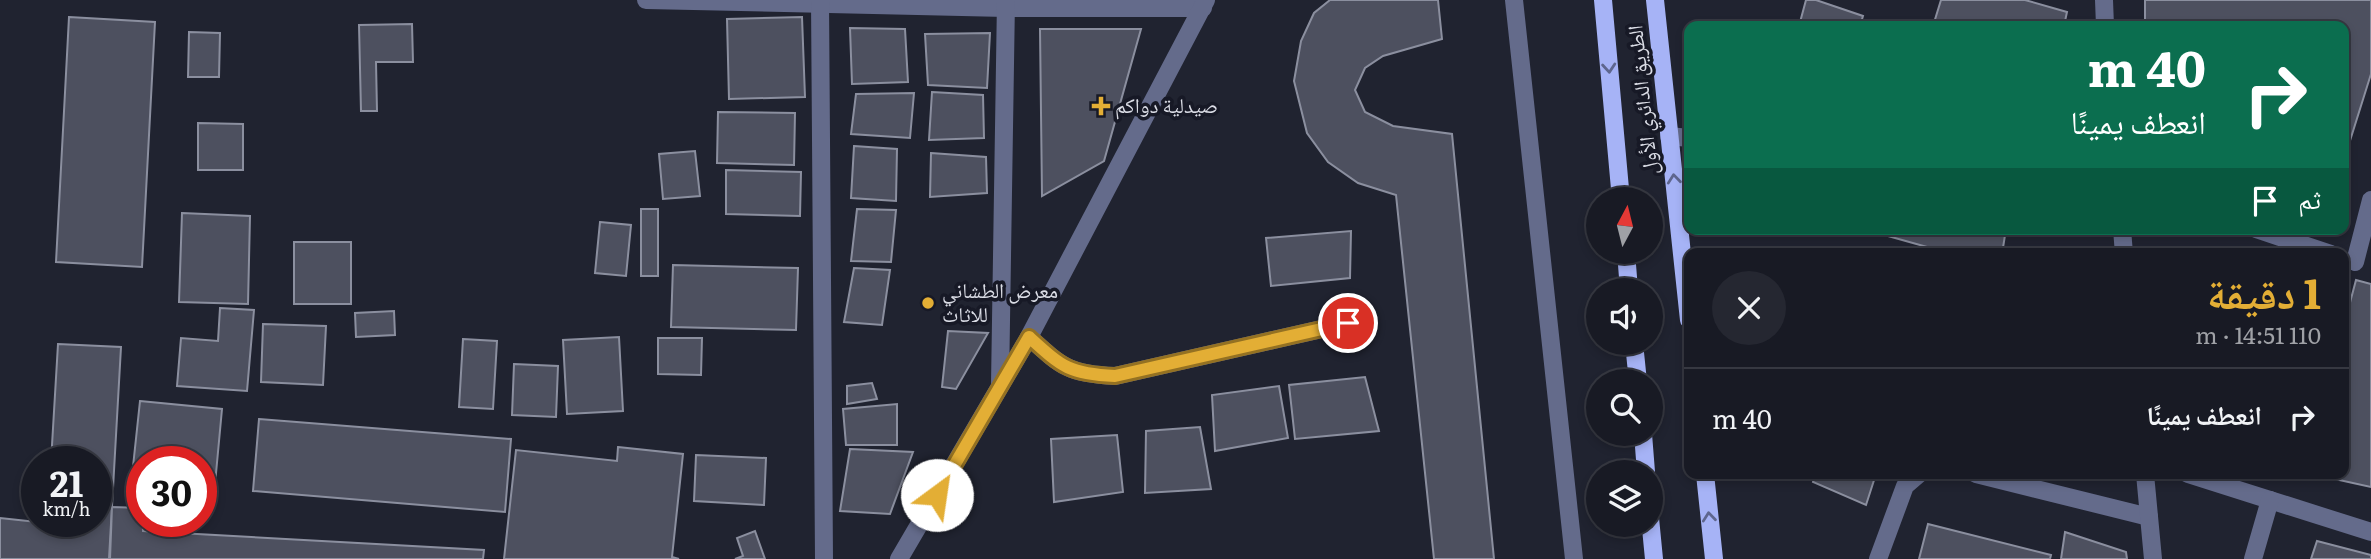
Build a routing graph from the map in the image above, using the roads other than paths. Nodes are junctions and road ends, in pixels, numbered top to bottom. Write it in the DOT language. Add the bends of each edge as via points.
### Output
graph roads {
  1 [pos="646,0"];
  2 [pos="1514,0"];
  3 [pos="1602,0"];
  4 [pos="1655,0"];
  5 [pos="2104,0"];
  6 [pos="820,2"];
  7 [pos="1006,4"];
  8 [pos="1204,4"];
  9 [pos="2105,21"];
  10 [pos="1670,136"];
  11 [pos="1684,137"];
  12 [pos="1620,187"];
  13 [pos="2371,200"];
  14 [pos="2274,235"];
  15 [pos="2313,248"];
  16 [pos="2356,262"];
  17 [pos="1684,272"];
  18 [pos="1348,323"];
  19 [pos="1029,337"];
  20 [pos="1000,387"];
  21 [pos="1706,479"];
  22 [pos="1913,479"];
  23 [pos="1996,479"];
  24 [pos="2145,479"];
  25 [pos="2204,479"];
  26 [pos="2270,500"];
  27 [pos="2149,517"];
  28 [pos="2371,531"];
  29 [pos="1652,537"];
  30 [pos="824,559"];
  31 [pos="899,559"];
  32 [pos="1574,559"];
  33 [pos="1654,559"];
  34 [pos="1714,559"];
  35 [pos="1878,559"];
  36 [pos="2153,559"];
  37 [pos="2253,559"];
  1 -- 6 [label="street"];
  2 -- 32 [label="street"];
  3 -- 12 [label="main road, الطريق الدائري الأول, one-way"];
  4 -- 10 [label="main road, الطريق الدائري الأول"];
  5 -- 9 [label="street"];
  6 -- 7 [label="street"];
  6 -- 30 [label="street"];
  7 -- 8 [label="street"];
  7 -- 20 [label="street"];
  8 -- 19 [label="street"];
  10 -- 11 [label="street"];
  17 -- 10 [label="main road, الطريق الدائري الأول, one-way"];
  13 -- 16 [label="street"];
  14 -- 15 [label="street"];
  18 -- 19 [label="street" via="1115,376 1083,374 1057,362"];
  19 -- 20 [label="street"];
  20 -- 31 [label="street"];
  34 -- 21 [label="main road, one-way"];
  22 -- 35 [label="street" via="1905,485"];
  23 -- 27 [label="street"];
  24 -- 27 [label="street"];
  25 -- 26 [label="street"];
  26 -- 28 [label="street"];
  26 -- 37 [label="street"];
  27 -- 36 [label="street"];
  29 -- 33 [label="main road"];
}
